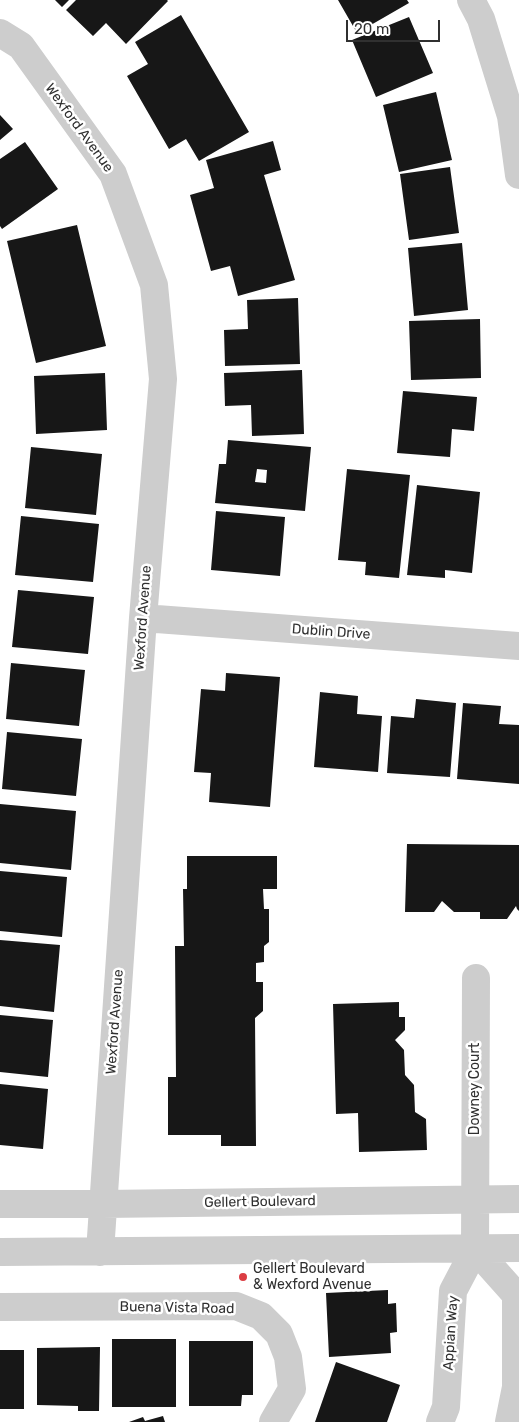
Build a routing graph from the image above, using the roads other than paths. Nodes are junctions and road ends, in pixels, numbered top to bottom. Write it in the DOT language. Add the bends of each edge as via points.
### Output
graph roads {
  1 [pos="471,0"];
  2 [pos="0,33"];
  3 [pos="519,175"];
  4 [pos="143,618"];
  5 [pos="519,636"];
  6 [pos="519,646"];
  7 [pos="476,978"];
  8 [pos="519,1199"];
  9 [pos="474,1200"];
  10 [pos="0,1204"];
  11 [pos="102,1204"];
  12 [pos="519,1248"];
  13 [pos="475,1249"];
  14 [pos="0,1252"];
  15 [pos="100,1252"];
  16 [pos="0,1307"];
  17 [pos="273,1422"];
  18 [pos="440,1422"];
  19 [pos="509,1422"];
  1 -- 3 [label="street" via="481,20 510,116"];
  2 -- 4 [label="street, Wexford Avenue" via="21,46 113,174 154,285 163,379"];
  4 -- 6 [label="street, Dublin Drive"];
  4 -- 11 [label="street, Wexford Avenue"];
  5 -- 6 [label="street"];
  7 -- 9 [label="street, Downey Court"];
  8 -- 9 [label="street, Gellert Boulevard"];
  9 -- 11 [label="street, Gellert Boulevard"];
  9 -- 13 [label="street, Appian Way"];
  10 -- 11 [label="street, Gellert Boulevard"];
  11 -- 15 [label="street, Wexford Avenue"];
  12 -- 13 [label="street"];
  13 -- 15 [label="street"];
  13 -- 18 [label="street, Appian Way" via="453,1291 446,1407"];
  13 -- 19 [label="street" via="516,1295 516,1386"];
  14 -- 15 [label="street"];
  16 -- 17 [label="street, Buena Vista Road" via="236,1306 260,1316 279,1334 288,1357 292,1389"];
}
